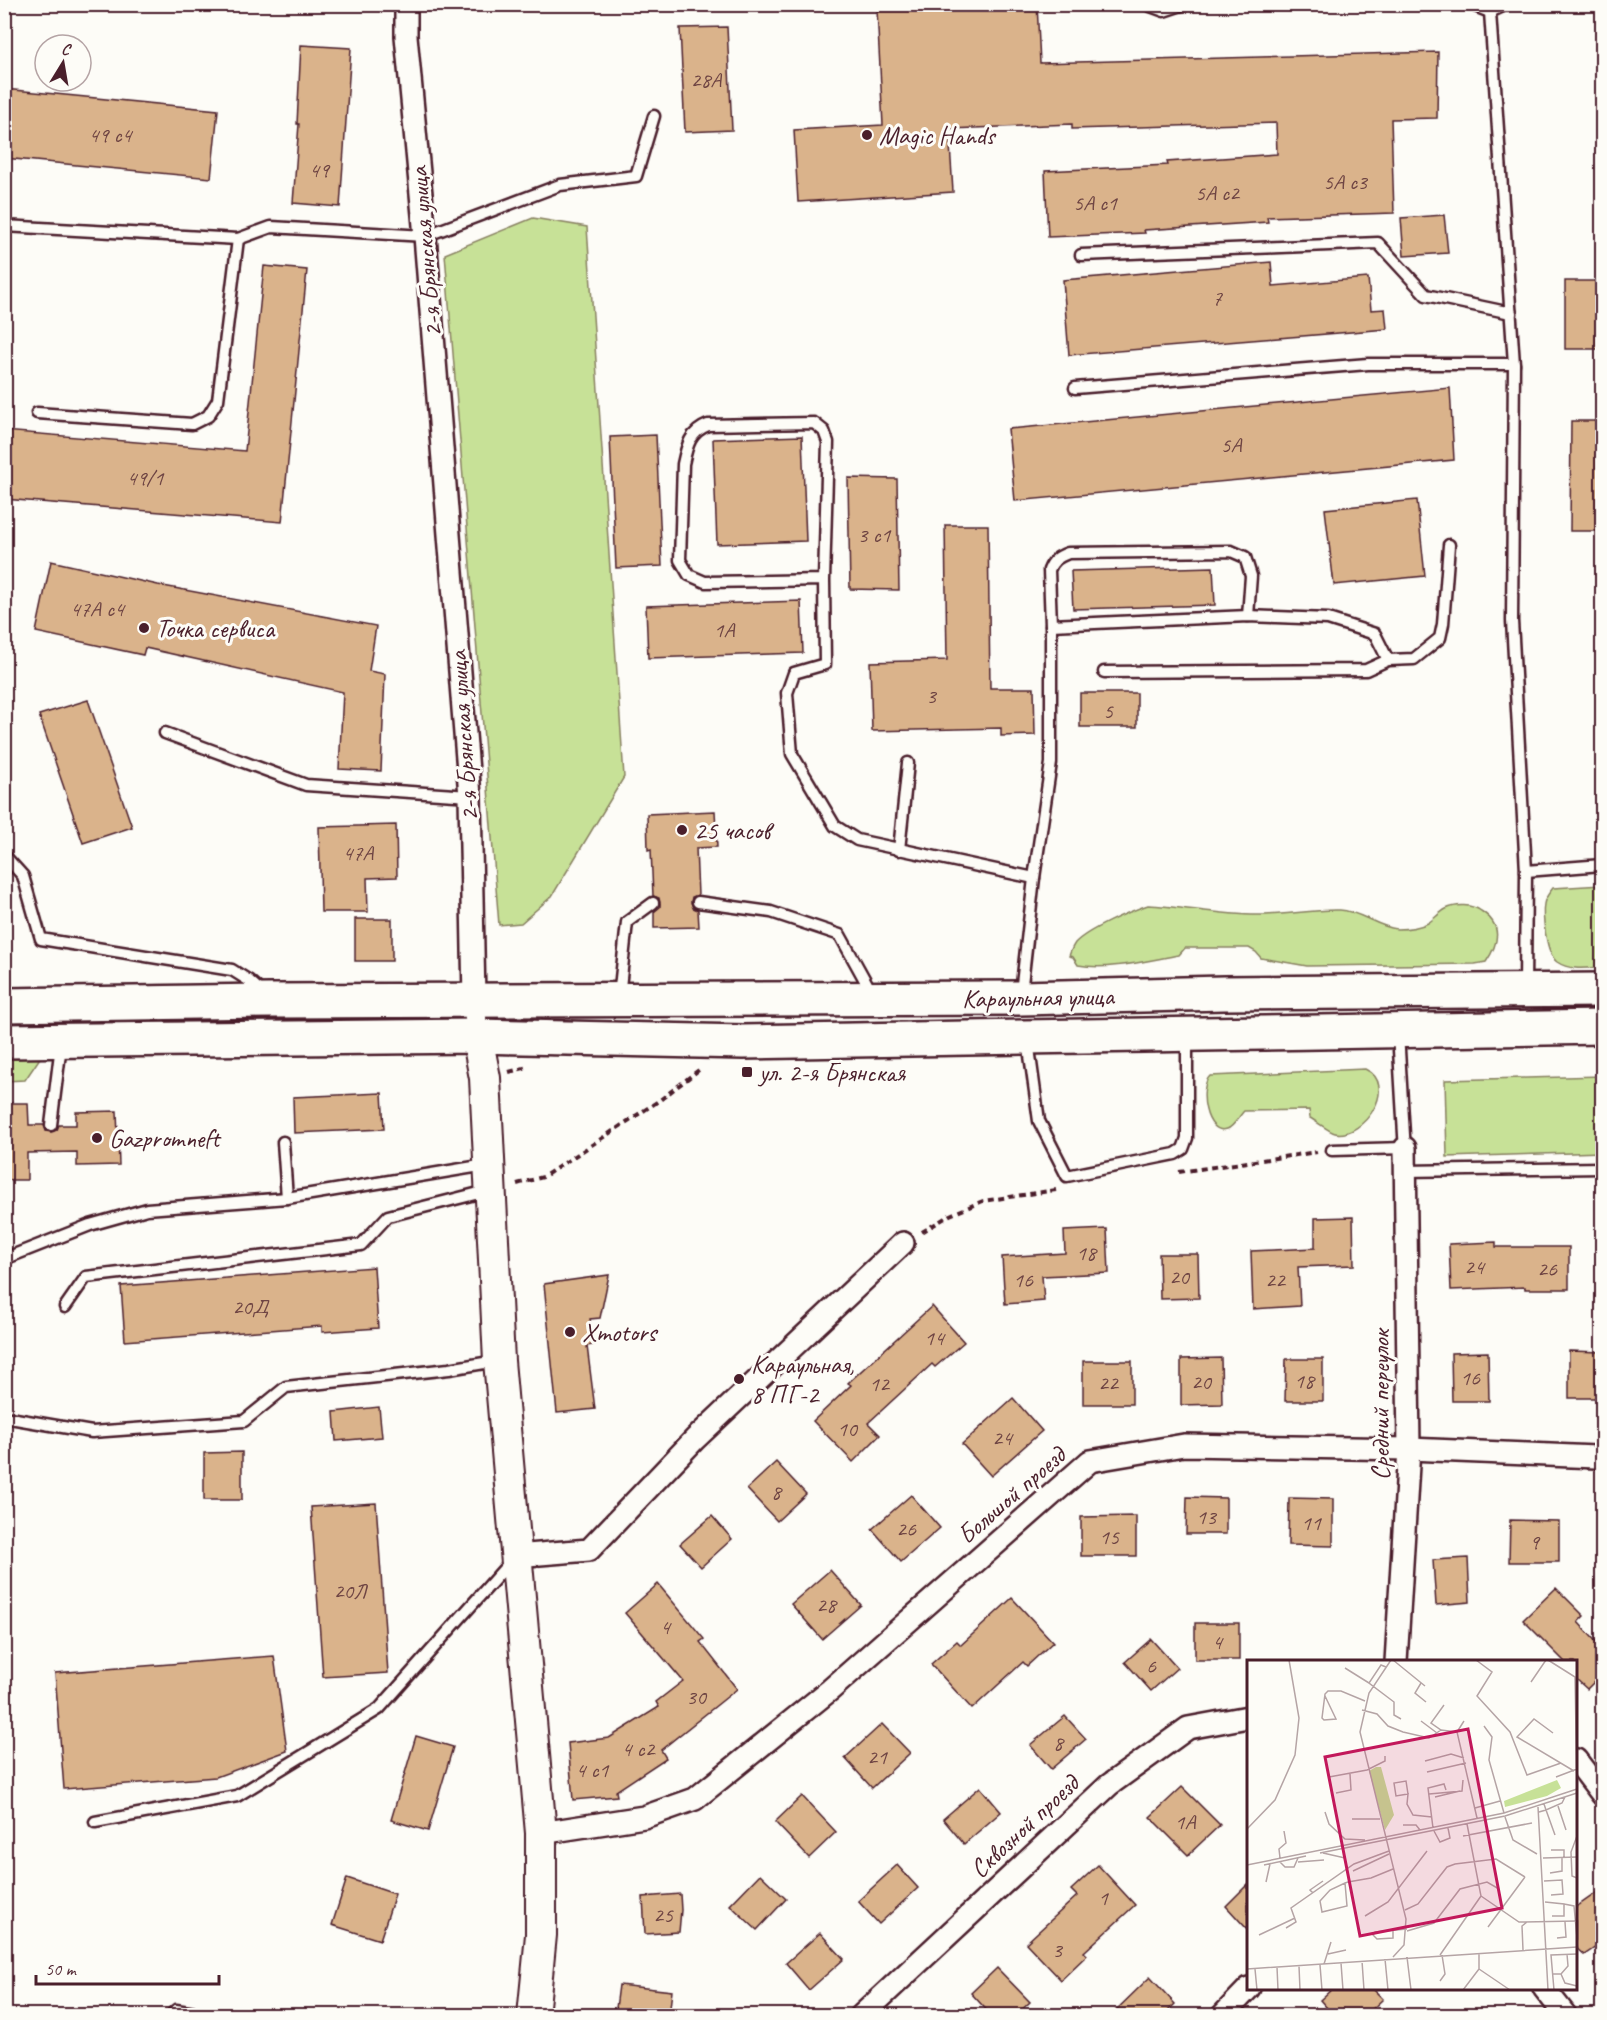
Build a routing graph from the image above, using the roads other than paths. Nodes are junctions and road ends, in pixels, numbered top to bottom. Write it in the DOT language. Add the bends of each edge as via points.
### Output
graph roads {
  1 [pos="406,4"];
  2 [pos="1145,4"];
  3 [pos="1185,4"];
  4 [pos="1470,4"];
  5 [pos="1507,4"];
  6 [pos="1490,12"];
  7 [pos="654,116"];
  8 [pos="4,226"];
  9 [pos="425,236"];
  10 [pos="238,239"];
  11 [pos="1081,255"];
  12 [pos="1511,313"];
  13 [pos="1514,364"];
  14 [pos="1075,388"];
  15 [pos="37,413"];
  16 [pos="1449,545"];
  17 [pos="824,580"];
  18 [pos="1248,616"];
  19 [pos="1051,625"];
  20 [pos="1388,660"];
  21 [pos="1104,672"];
  22 [pos="165,733"];
  23 [pos="908,763"];
  24 [pos="470,796"];
  25 [pos="899,850"];
  26 [pos="4,855"];
  27 [pos="1602,865"];
  28 [pos="1526,871"];
  29 [pos="1034,878"];
  30 [pos="698,902"];
  31 [pos="653,903"];
  32 [pos="1602,990"];
  33 [pos="1525,992"];
  34 [pos="1021,998"];
  35 [pos="875,999"];
  36 [pos="474,1000"];
  37 [pos="618,1000"];
  38 [pos="271,1001"];
  39 [pos="4,1005"];
  40 [pos="1602,1027"];
  41 [pos="1398,1031"];
  42 [pos="1187,1035"];
  43 [pos="477,1036"];
  44 [pos="1028,1038"];
  45 [pos="4,1041"];
  46 [pos="61,1041"];
  47 [pos="51,1125"];
  48 [pos="283,1142"];
  49 [pos="1405,1148"];
  50 [pos="1332,1150"];
  51 [pos="1602,1168"];
  52 [pos="1406,1171"];
  53 [pos="490,1178"];
  54 [pos="287,1198"];
  55 [pos="903,1243"];
  56 [pos="4,1259"];
  57 [pos="65,1306"];
  58 [pos="499,1361"];
  59 [pos="4,1418"];
  60 [pos="1409,1449"];
  61 [pos="1602,1458"];
  62 [pos="515,1556"];
  63 [pos="1396,1660"];
  64 [pos="1247,1717"];
  65 [pos="1577,1763"];
  66 [pos="1602,1794"];
  67 [pos="94,1822"];
  68 [pos="541,1833"];
  69 [pos="1248,1990"];
  70 [pos="1545,1990"];
  71 [pos="170,2016"];
  72 [pos="214,2016"];
  73 [pos="533,2016"];
  74 [pos="861,2016"];
  75 [pos="1221,2016"];
  76 [pos="1566,2016"];
  1 -- 9 [label="street, 2-я Брянская улица"];
  2 -- 3 [label="lane" via="1164,11"];
  4 -- 6 [label="lane"];
  5 -- 6 [label="lane"];
  6 -- 12 [label="lane"];
  7 -- 9 [label="lane" via="636,176 560,185"];
  8 -- 10 [label="lane"];
  9 -- 10 [label="lane" via="271,227"];
  9 -- 24 [label="street, 2-я Брянская улица"];
  10 -- 15 [label="lane" via="218,400 208,416 192,424"];
  11 -- 12 [label="lane" via="1378,243 1426,295"];
  12 -- 13 [label="lane"];
  13 -- 14 [label="lane" via="1368,364"];
  13 -- 28 [label="lane" via="1512,621"];
  16 -- 20 [label="lane" via="1440,638 1414,659"];
  17 -- 17 [label="lane" via="705,582 689,575 680,560 683,464 696,430 708,425 814,423 824,431 828,442"];
  17 -- 25 [label="lane" via="825,664 794,673 787,693 792,754 836,826 857,840"];
  18 -- 19 [label="lane"];
  18 -- 19 [label="lane" via="1251,576 1245,557 1231,551 1068,553 1059,556 1049,570"];
  18 -- 20 [label="lane" via="1328,619 1375,634"];
  19 -- 29 [label="lane" via="1051,763"];
  20 -- 21 [label="lane" via="1366,670"];
  22 -- 24 [label="lane" via="306,785"];
  23 -- 25 [label="lane"];
  24 -- 36 [label="street, 2-я Брянская улица"];
  25 -- 29 [label="lane"];
  26 -- 38 [label="lane" via="23,876 41,939 232,970"];
  27 -- 28 [label="lane"];
  28 -- 33 [label="lane"];
  29 -- 34 [label="lane"];
  30 -- 35 [label="lane" via="771,912 840,935"];
  31 -- 37 [label="lane" via="627,922"];
  32 -- 33 [label="main road, Караульная улица"];
  33 -- 34 [label="main road, Караульная улица"];
  34 -- 35 [label="main road, Караульная улица"];
  35 -- 37 [label="main road, Караульная улица"];
  36 -- 37 [label="main road, Караульная улица"];
  36 -- 38 [label="main road"];
  36 -- 43 [label="street, 2-я Брянская улица"];
  38 -- 39 [label="main road"];
  40 -- 41 [label="main road, Караульная улица"];
  41 -- 42 [label="main road, Караульная улица"];
  41 -- 49 [label="lane"];
  42 -- 44 [label="main road, Караульная улица"];
  42 -- 44 [label="lane" via="1187,1138 1183,1149 1175,1154 1067,1176 1039,1121"];
  43 -- 44 [label="main road, Караульная улица" via="743,1042"];
  43 -- 46 [label="main road"];
  43 -- 53 [label="street" via="485,1078"];
  45 -- 46 [label="main road"];
  46 -- 47 [label="lane"];
  48 -- 54 [label="lane"];
  49 -- 50 [label="lane"];
  49 -- 52 [label="lane"];
  51 -- 52 [label="lane"];
  52 -- 60 [label="street, Средний переулок"];
  53 -- 54 [label="lane"];
  53 -- 57 [label="lane" via="388,1216 361,1245 86,1277"];
  53 -- 58 [label="street"];
  54 -- 56 [label="lane" via="147,1209 90,1225"];
  55 -- 62 [label="street" via="695,1439 589,1550"];
  58 -- 59 [label="lane" via="286,1387 244,1421 92,1432"];
  58 -- 62 [label="street"];
  60 -- 61 [label="street, Большой проезд"];
  60 -- 63 [label="street, Средний переулок"];
  60 -- 68 [label="street, Большой проезд" via="1184,1445 1090,1461 830,1690 695,1799 644,1817"];
  62 -- 67 [label="lane" via="379,1709 237,1796"];
  62 -- 68 [label="street"];
  64 -- 74 [label="street, Сквозной проезд" via="1188,1728 1109,1785"];
  65 -- 66 [label="street"];
  68 -- 73 [label="street" via="541,1935"];
  69 -- 75 [label="street"];
  70 -- 76 [label="street"];
  71 -- 72 [label="lane" via="176,2010"];
}
